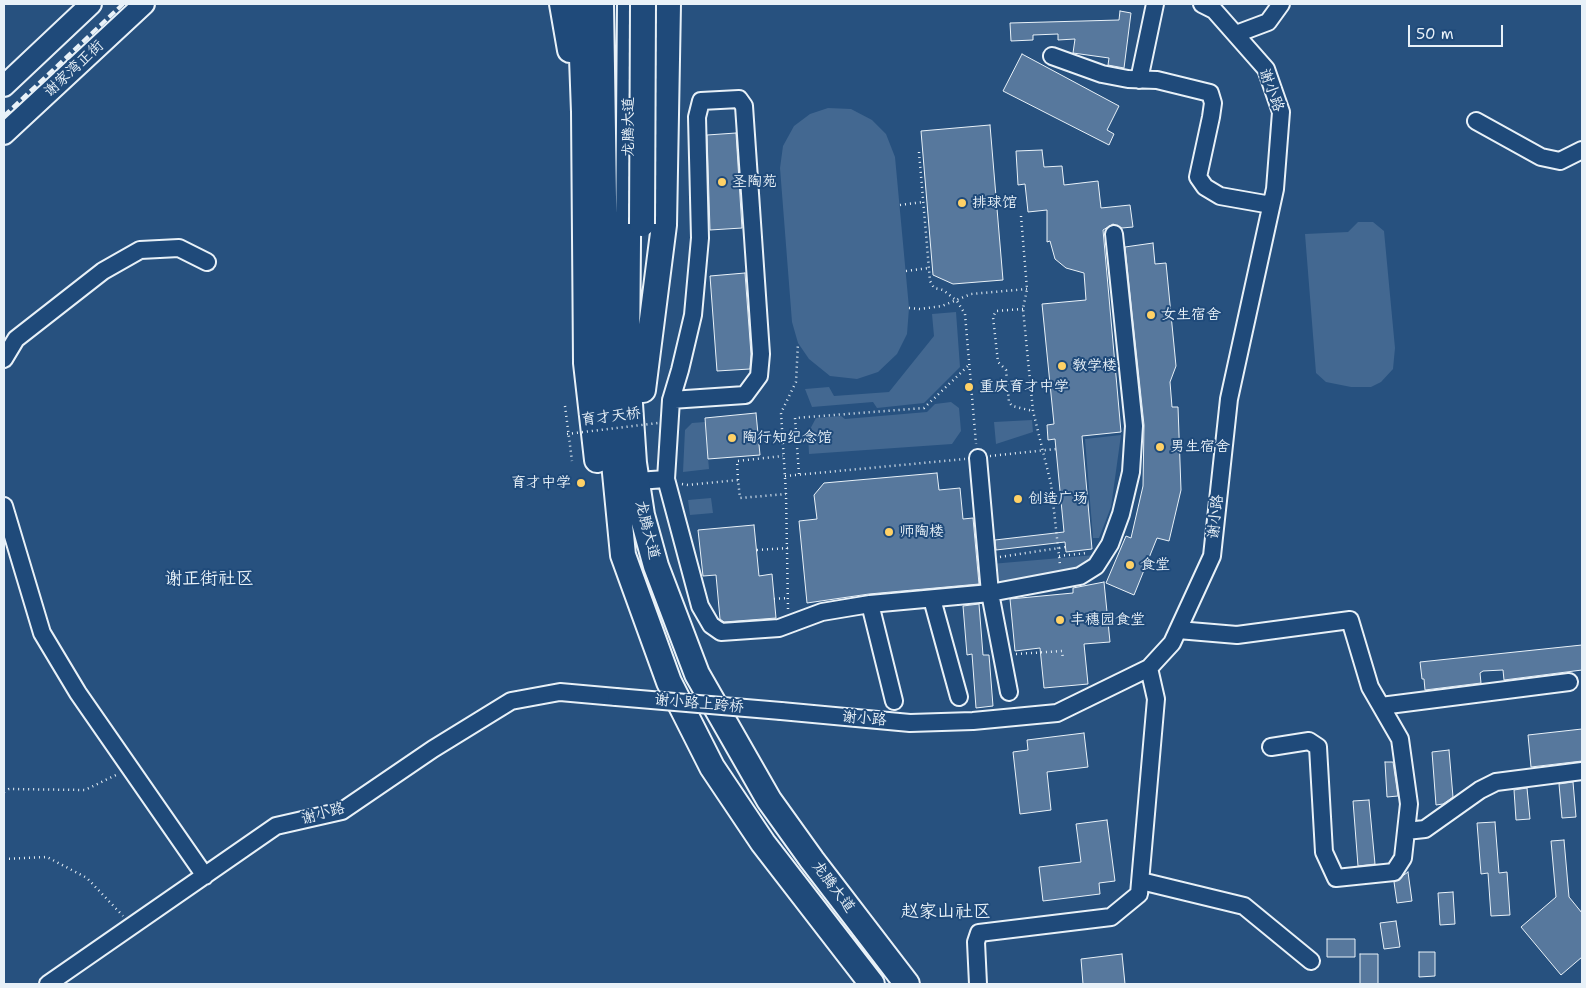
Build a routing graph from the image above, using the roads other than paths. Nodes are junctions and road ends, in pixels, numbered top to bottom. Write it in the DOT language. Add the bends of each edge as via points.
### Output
graph roads {
  1 [pos="92,4"];
  2 [pos="144,4"];
  3 [pos="562,4"];
  4 [pos="580,4"];
  5 [pos="601,4"];
  6 [pos="630,4"];
  7 [pos="643,4"];
  8 [pos="668,4"];
  9 [pos="1155,4"];
  10 [pos="1202,4"];
  11 [pos="1281,4"];
  12 [pos="1236,34"];
  13 [pos="1052,56"];
  14 [pos="1139,80"];
  15 [pos="4,86"];
  16 [pos="1476,121"];
  17 [pos="4,134"];
  18 [pos="1582,150"];
  19 [pos="1271,205"];
  20 [pos="1114,234"];
  21 [pos="206,262"];
  22 [pos="4,359"];
  23 [pos="643,390"];
  24 [pos="607,391"];
  25 [pos="671,400"];
  26 [pos="595,444"];
  27 [pos="978,458"];
  28 [pos="635,472"];
  29 [pos="666,480"];
  30 [pos="4,506"];
  31 [pos="623,555"];
  32 [pos="990,593"];
  33 [pos="932,599"];
  34 [pos="870,604"];
  35 [pos="1178,630"];
  36 [pos="1149,668"];
  37 [pos="1569,682"];
  38 [pos="1009,692"];
  39 [pos="616,697"];
  40 [pos="959,697"];
  41 [pos="894,701"];
  42 [pos="1381,706"];
  43 [pos="781,711"];
  44 [pos="1271,747"];
  45 [pos="1582,771"];
  46 [pos="1406,831"];
  47 [pos="205,876"];
  48 [pos="1141,881"];
  49 [pos="1311,961"];
  50 [pos="48,984"];
  51 [pos="872,984"];
  52 [pos="907,984"];
  53 [pos="978,984"];
  1 -- 15 [label="main road"];
  2 -- 17 [label="main road, 谢家湾正街"];
  3 -- 26 [label="highway" via="570,45 575,334"];
  4 -- 26 [label="highway" via="586,363"];
  5 -- 24 [label="highway, 龙腾大道"];
  6 -- 28 [label="highway, 龙腾大道" via="628,359"];
  7 -- 23 [label="highway, bridge"];
  8 -- 23 [label="highway" via="664,226"];
  9 -- 14 [label="street"];
  10 -- 12 [label="street, 谢小路" via="1214,10"];
  11 -- 12 [label="street" via="1268,22"];
  12 -- 19 [label="street, 谢小路" via="1266,69 1281,112"];
  13 -- 14 [label="street" via="1102,74"];
  14 -- 19 [label="street" via="1157,80 1210,93 1213,103 1211,118 1198,177 1205,187 1220,196"];
  16 -- 18 [label="street" via="1541,157 1560,161"];
  19 -- 35 [label="street, 谢小路" via="1228,399 1212,556"];
  20 -- 32 [label="street" via="1134,426 1131,472 1121,514 1110,544 1096,566 1080,576"];
  21 -- 22 [label="street" via="179,248 140,250 103,271 16,339"];
  23 -- 28 [label="highway"];
  24 -- 26 [label="highway"];
  24 -- 31 [label="highway, 龙腾大道"];
  25 -- 25 [label="street" via="693,315 700,238 696,117 701,101 739,99 745,116 761,354 759,376 745,395"];
  25 -- 29 [label="street"];
  26 -- 31 [label="highway" via="599,479"];
  27 -- 32 [label="street"];
  28 -- 29 [label="street"];
  28 -- 52 [label="highway, 龙腾大道" via="642,515 656,566 697,674 769,800"];
  29 -- 34 [label="street" via="700,606 711,625 721,632 790,626 822,612"];
  30 -- 47 [label="street" via="42,633 78,693"];
  31 -- 51 [label="highway, 龙腾大道" via="669,682 712,767 763,843"];
  32 -- 33 [label="street"];
  32 -- 38 [label="street"];
  33 -- 34 [label="street"];
  33 -- 40 [label="street"];
  34 -- 41 [label="street"];
  35 -- 36 [label="street, 谢小路" via="1172,644"];
  35 -- 42 [label="street" via="1237,635 1350,620 1370,687"];
  36 -- 43 [label="street, 谢小路" via="1057,713 910,723"];
  36 -- 48 [label="street" via="1156,699"];
  37 -- 42 [label="street"];
  39 -- 43 [label="street, 谢小路上跨桥, bridge"];
  39 -- 47 [label="street, 谢小路" via="560,692 511,701 342,811 276,826"];
  42 -- 46 [label="street" via="1400,739 1408,804"];
  44 -- 46 [label="street" via="1309,741 1318,747 1324,852 1336,878 1394,872 1403,858"];
  45 -- 46 [label="street" via="1496,782 1425,829"];
  47 -- 50 [label="street, 谢小路"];
  48 -- 49 [label="street" via="1244,906"];
  48 -- 53 [label="street" via="1139,894 1111,917 979,933 976,942"];
}
